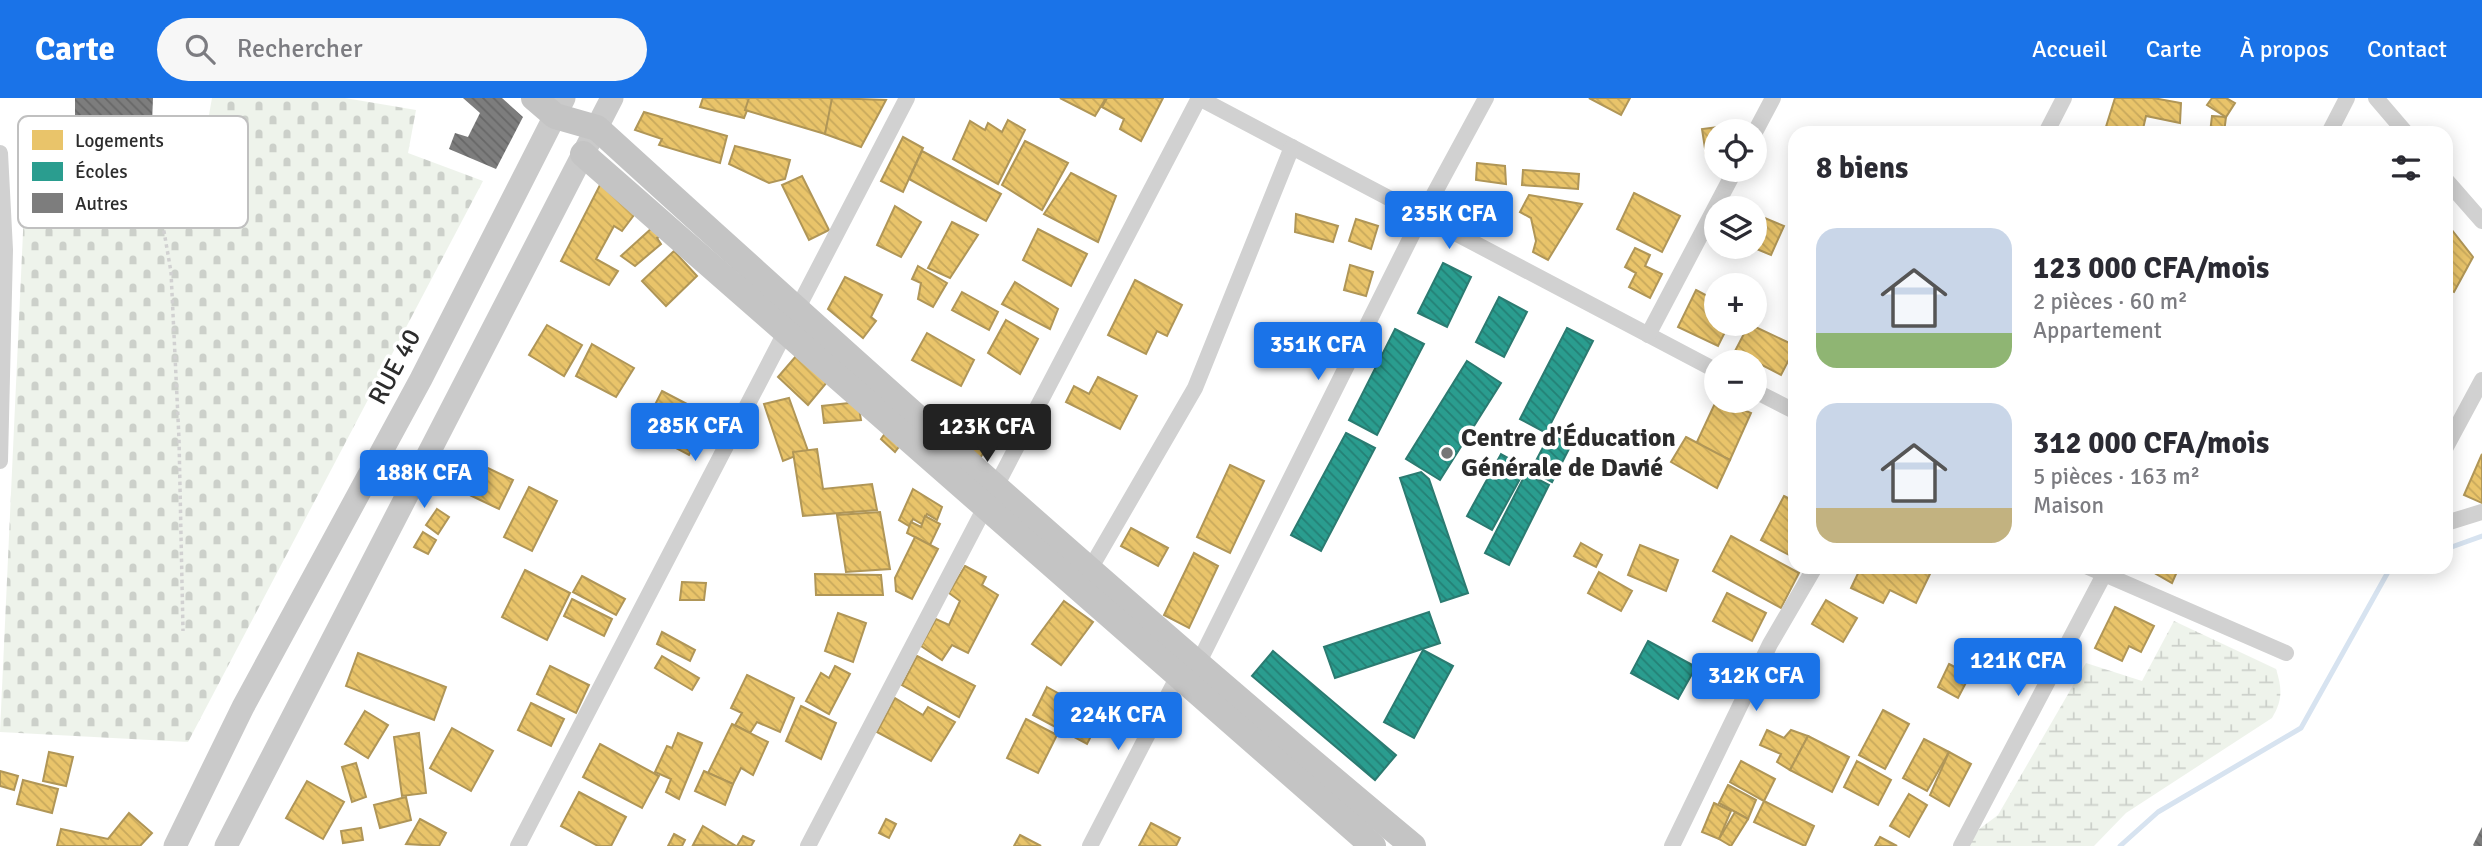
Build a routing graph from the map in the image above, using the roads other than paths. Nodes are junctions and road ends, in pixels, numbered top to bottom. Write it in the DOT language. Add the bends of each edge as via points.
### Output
graph roads {
  1 [pos="534,98"];
  2 [pos="612,98"];
  3 [pos="906,98"];
  4 [pos="1199,98"];
  5 [pos="1486,98"];
  6 [pos="1773,98"];
  7 [pos="2064,98"];
  8 [pos="2347,98"];
  9 [pos="2376,98"];
  10 [pos="559,107"];
  11 [pos="1762,119"];
  12 [pos="2050,126"];
  13 [pos="2333,126"];
  14 [pos="2400,126"];
  15 [pos="597,128"];
  16 [pos="1292,147"];
  17 [pos="0,153"];
  18 [pos="583,154"];
  19 [pos="1729,182"];
  20 [pos="2453,188"];
  21 [pos="1423,216"];
  22 [pos="2482,221"];
  23 [pos="2,250"];
  24 [pos="790,319"];
  25 [pos="1648,335"];
  26 [pos="1704,364"];
  27 [pos="2482,380"];
  28 [pos="1767,397"];
  29 [pos="1788,408"];
  30 [pos="2453,434"];
  31 [pos="0,461"];
  32 [pos="990,498"];
  33 [pos="2482,512"];
  34 [pos="2453,521"];
  35 [pos="1811,574"];
  36 [pos="2104,574"];
  37 [pos="2113,574"];
  38 [pos="1085,578"];
  39 [pos="2286,653"];
  40 [pos="1188,676"];
  41 [pos="175,846"];
  42 [pos="226,846"];
  43 [pos="518,846"];
  44 [pos="808,846"];
  45 [pos="1090,846"];
  46 [pos="1373,846"];
  47 [pos="1413,846"];
  48 [pos="1672,846"];
  49 [pos="1961,846"];
  1 -- 10 [label="main road"];
  2 -- 15 [label="main road"];
  3 -- 24 [label="street"];
  4 -- 16 [label="street"];
  4 -- 32 [label="street"];
  5 -- 21 [label="street"];
  6 -- 11 [label="street"];
  7 -- 12 [label="street"];
  8 -- 13 [label="street"];
  9 -- 14 [label="street"];
  10 -- 15 [label="main road"];
  10 -- 18 [label="main road"];
  10 -- 41 [label="main road, RUE 40" via="421,380 243,707"];
  15 -- 18 [label="main road"];
  15 -- 24 [label="main road"];
  16 -- 21 [label="street"];
  16 -- 38 [label="street" via="1195,388"];
  17 -- 23 [label="street"];
  18 -- 24 [label="main road"];
  18 -- 42 [label="main road"];
  19 -- 25 [label="street"];
  20 -- 22 [label="street"];
  21 -- 25 [label="street"];
  21 -- 40 [label="street"];
  23 -- 31 [label="street"];
  24 -- 32 [label="main road"];
  24 -- 43 [label="street"];
  25 -- 26 [label="street"];
  27 -- 30 [label="street"];
  28 -- 29 [label="street"];
  32 -- 38 [label="main road"];
  32 -- 44 [label="street"];
  33 -- 34 [label="street"];
  35 -- 48 [label="street" via="1770,644"];
  36 -- 49 [label="street"];
  37 -- 39 [label="street"];
  38 -- 40 [label="main road"];
  40 -- 45 [label="street"];
  40 -- 46 [label="main road"];
  40 -- 47 [label="main road"];
}
